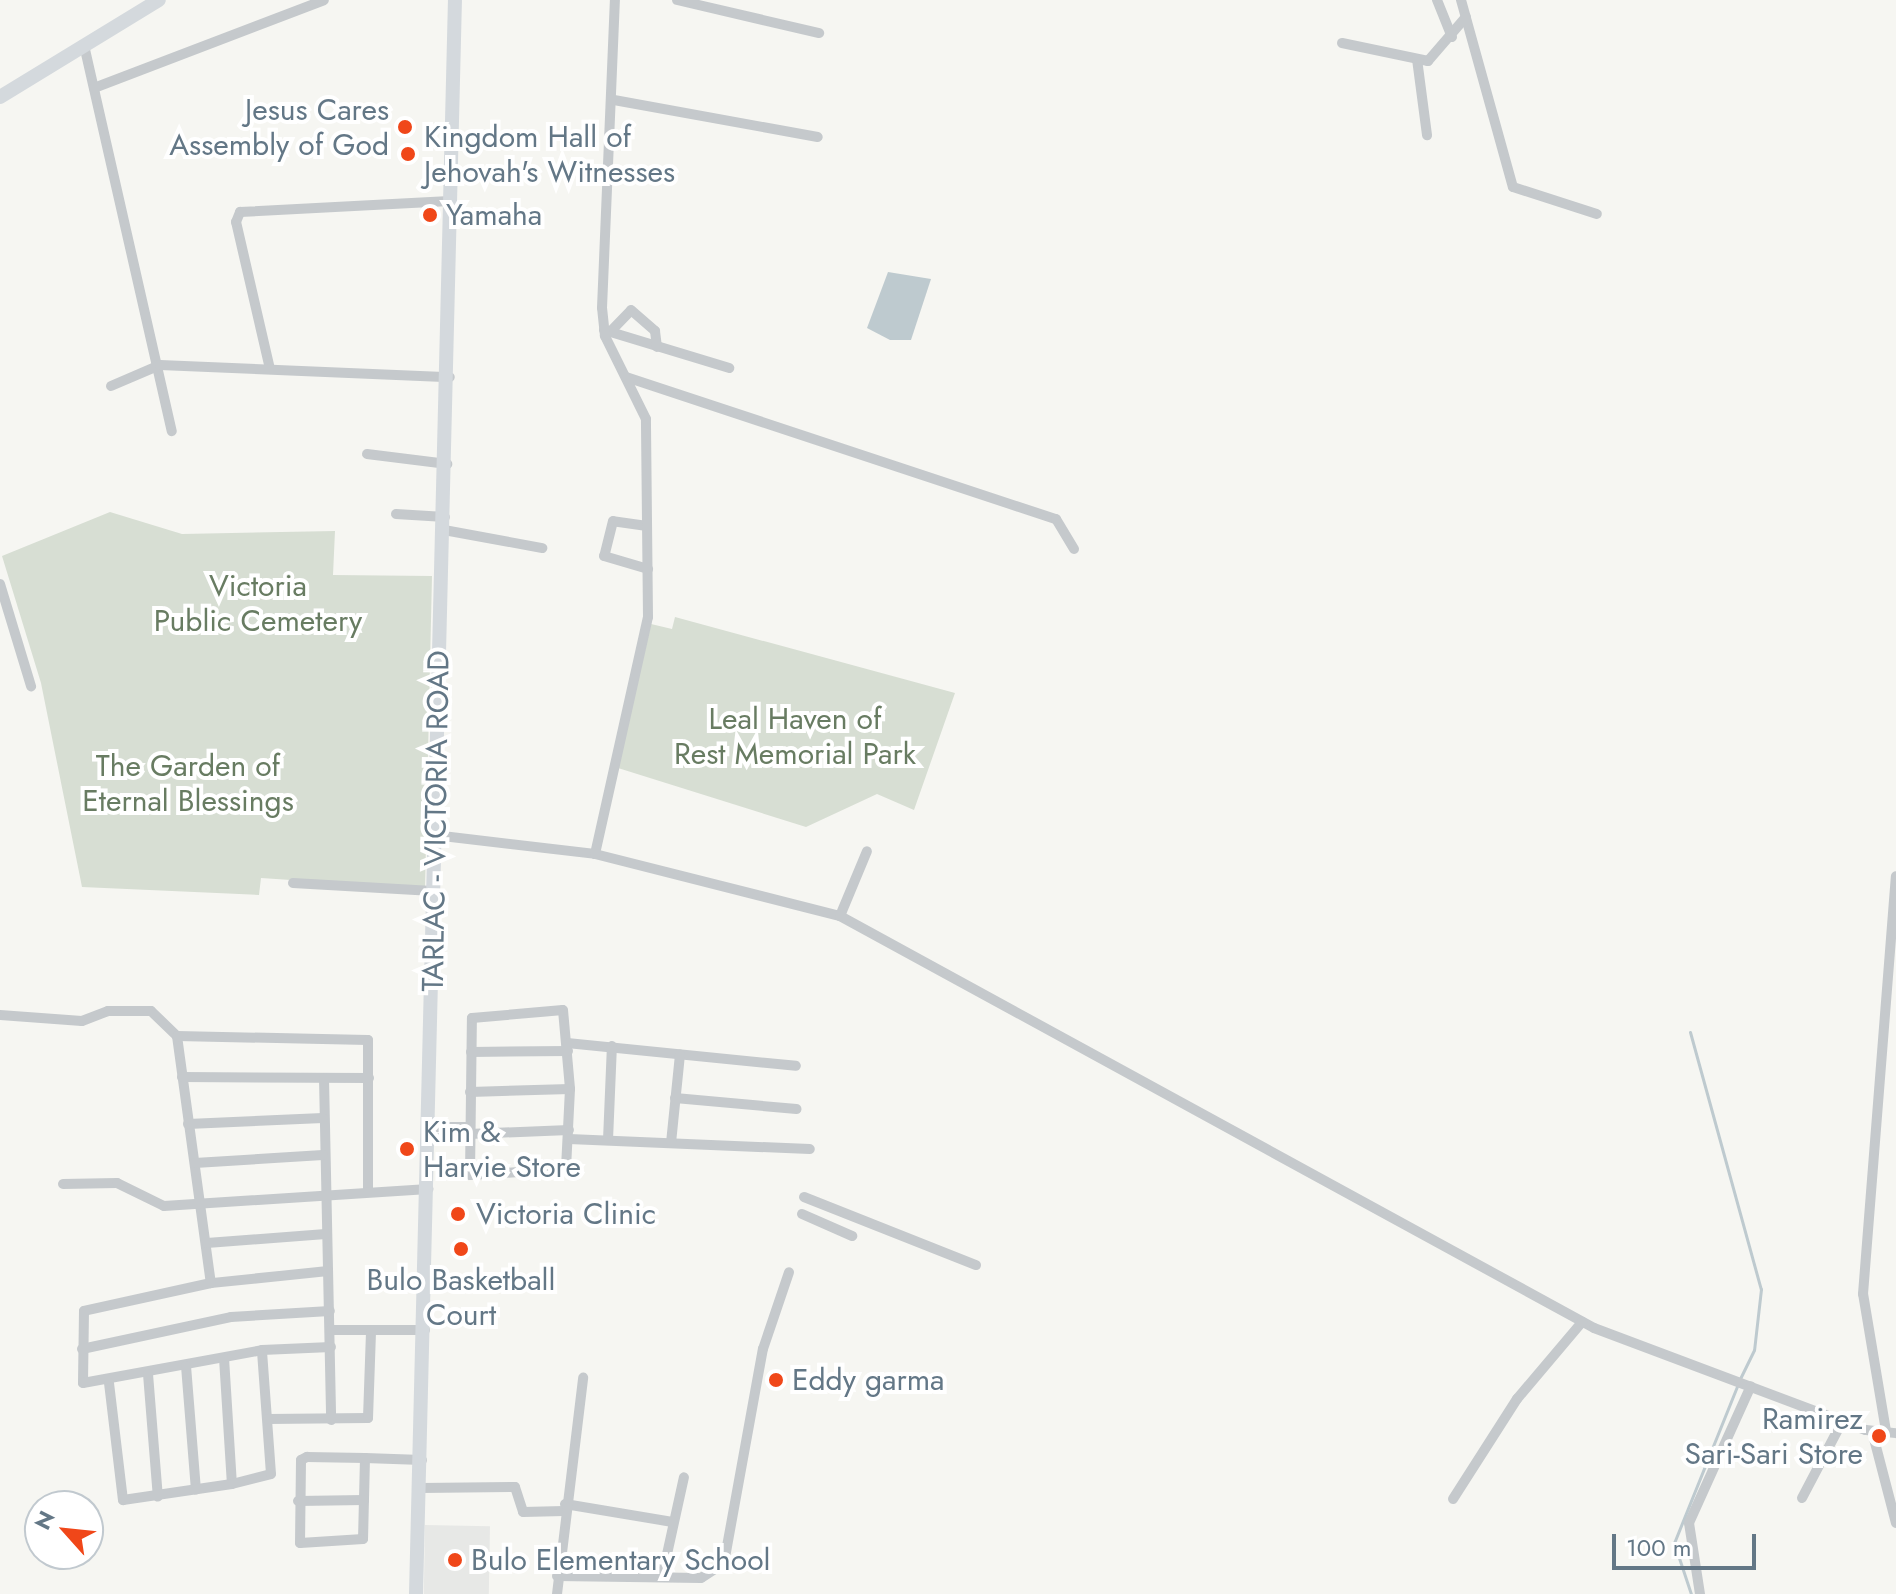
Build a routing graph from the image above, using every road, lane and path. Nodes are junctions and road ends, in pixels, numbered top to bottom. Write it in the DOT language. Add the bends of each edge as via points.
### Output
graph roads {
  1 [pos="159,0"];
  2 [pos="324,0"];
  3 [pos="455,0"];
  4 [pos="615,0"];
  5 [pos="677,0"];
  6 [pos="1437,0"];
  7 [pos="1461,0"];
  8 [pos="1466,17"];
  9 [pos="819,33"];
  10 [pos="1452,37"];
  11 [pos="1342,43"];
  12 [pos="84,45"];
  13 [pos="1417,59"];
  14 [pos="94,88"];
  15 [pos="0,97"];
  16 [pos="614,100"];
  17 [pos="1427,135"];
  18 [pos="818,137"];
  19 [pos="450,201"];
  20 [pos="1597,214"];
  21 [pos="607,331"];
  22 [pos="657,347"];
  23 [pos="160,365"];
  24 [pos="729,368"];
  25 [pos="270,369"];
  26 [pos="450,377"];
  27 [pos="626,377"];
  28 [pos="111,386"];
  29 [pos="172,431"];
  30 [pos="367,454"];
  31 [pos="447,464"];
  32 [pos="396,514"];
  33 [pos="445,524"];
  34 [pos="647,526"];
  35 [pos="542,548"];
  36 [pos="1074,549"];
  37 [pos="648,569"];
  38 [pos="0,584"];
  39 [pos="31,686"];
  40 [pos="434,835"];
  41 [pos="867,851"];
  42 [pos="595,854"];
  43 [pos="1896,876"];
  44 [pos="293,883"];
  45 [pos="433,891"];
  46 [pos="840,916"];
  47 [pos="0,1015"];
  48 [pos="177,1036"];
  49 [pos="612,1046"];
  50 [pos="568,1047"];
  51 [pos="471,1052"];
  52 [pos="680,1054"];
  53 [pos="796,1066"];
  54 [pos="182,1077"];
  55 [pos="324,1078"];
  56 [pos="369,1078"];
  57 [pos="570,1089"];
  58 [pos="470,1092"];
  59 [pos="675,1098"];
  60 [pos="797,1109"];
  61 [pos="323,1118"];
  62 [pos="188,1124"];
  63 [pos="429,1132"];
  64 [pos="469,1133"];
  65 [pos="569,1135"];
  66 [pos="608,1140"];
  67 [pos="671,1143"];
  68 [pos="810,1149"];
  69 [pos="323,1155"];
  70 [pos="195,1163"];
  71 [pos="63,1184"];
  72 [pos="368,1189"];
  73 [pos="428,1189"];
  74 [pos="324,1194"];
  75 [pos="804,1197"];
  76 [pos="202,1202"];
  77 [pos="802,1214"];
  78 [pos="326,1234"];
  79 [pos="852,1236"];
  80 [pos="207,1243"];
  81 [pos="976,1265"];
  82 [pos="328,1271"];
  83 [pos="789,1272"];
  84 [pos="211,1283"];
  85 [pos="330,1311"];
  86 [pos="1582,1322"];
  87 [pos="331,1330"];
  88 [pos="371,1330"];
  89 [pos="425,1330"];
  90 [pos="331,1347"];
  91 [pos="82,1349"];
  92 [pos="262,1350"];
  93 [pos="224,1358"];
  94 [pos="186,1366"];
  95 [pos="148,1374"];
  96 [pos="583,1378"];
  97 [pos="109,1383"];
  98 [pos="1751,1386"];
  99 [pos="268,1419"];
  100 [pos="331,1420"];
  101 [pos="1843,1420"];
  102 [pos="1872,1431"];
  103 [pos="1891,1432"];
  104 [pos="365,1458"];
  105 [pos="422,1460"];
  106 [pos="684,1477"];
  107 [pos="232,1484"];
  108 [pos="421,1488"];
  109 [pos="196,1490"];
  110 [pos="158,1497"];
  111 [pos="1802,1498"];
  112 [pos="1453,1499"];
  113 [pos="364,1500"];
  114 [pos="298,1501"];
  115 [pos="564,1507"];
  116 [pos="672,1522"];
  117 [pos="1896,1523"];
  118 [pos="557,1576"];
  119 [pos="662,1577"];
  120 [pos="416,1594"];
  121 [pos="557,1594"];
  122 [pos="1700,1594"];
  1 -- 12 [label="main road"];
  2 -- 14 [label="street"];
  3 -- 19 [label="main road, TARLAC - VICTORIA ROAD"];
  4 -- 16 [label="street"];
  5 -- 9 [label="street"];
  6 -- 10 [label="street"];
  7 -- 8 [label="street"];
  8 -- 10 [label="street"];
  8 -- 20 [label="street" via="1513,187"];
  10 -- 13 [label="street" via="1436,57"];
  11 -- 13 [label="street"];
  12 -- 14 [label="street"];
  12 -- 15 [label="main road"];
  13 -- 17 [label="street"];
  14 -- 23 [label="street"];
  16 -- 18 [label="street"];
  16 -- 21 [label="street"];
  19 -- 25 [label="street" via="240,212 236,222"];
  19 -- 26 [label="main road, TARLAC - VICTORIA ROAD"];
  21 -- 22 [label="street"];
  21 -- 22 [label="street" via="631,310 655,331"];
  21 -- 27 [label="street"];
  22 -- 24 [label="street"];
  23 -- 25 [label="street"];
  23 -- 28 [label="street"];
  23 -- 29 [label="street"];
  25 -- 26 [label="street"];
  26 -- 31 [label="main road, TARLAC - VICTORIA ROAD"];
  27 -- 34 [label="street" via="646,419"];
  27 -- 36 [label="street" via="1040,513 1067,529"];
  30 -- 31 [label="street"];
  31 -- 33 [label="main road, TARLAC - VICTORIA ROAD"];
  32 -- 33 [label="street"];
  33 -- 35 [label="street"];
  33 -- 40 [label="main road, TARLAC - VICTORIA ROAD"];
  34 -- 37 [label="street"];
  34 -- 37 [label="street" via="613,521 604,556"];
  37 -- 42 [label="street" via="637,682"];
  38 -- 39 [label="street"];
  40 -- 42 [label="street"];
  40 -- 45 [label="main road, TARLAC - VICTORIA ROAD"];
  41 -- 46 [label="street"];
  42 -- 46 [label="street"];
  43 -- 103 [label="street" via="1863,1294"];
  44 -- 45 [label="street"];
  45 -- 63 [label="main road, TARLAC - VICTORIA ROAD"];
  46 -- 86 [label="street"];
  47 -- 48 [label="street" via="82,1021 108,1011 151,1011"];
  48 -- 54 [label="street"];
  48 -- 56 [label="street" via="368,1040"];
  49 -- 50 [label="street"];
  49 -- 52 [label="street"];
  49 -- 66 [label="street"];
  50 -- 51 [label="street"];
  50 -- 51 [label="street" via="563,1010 476,1013"];
  50 -- 57 [label="street"];
  51 -- 58 [label="street"];
  52 -- 53 [label="street"];
  52 -- 59 [label="street"];
  54 -- 55 [label="street"];
  54 -- 62 [label="street"];
  55 -- 56 [label="street"];
  55 -- 61 [label="street"];
  56 -- 72 [label="street"];
  57 -- 58 [label="street"];
  57 -- 65 [label="street"];
  58 -- 64 [label="street"];
  59 -- 60 [label="street"];
  59 -- 67 [label="street"];
  61 -- 62 [label="street"];
  61 -- 69 [label="street"];
  62 -- 70 [label="street"];
  63 -- 64 [label="street"];
  63 -- 73 [label="main road, TARLAC - VICTORIA ROAD"];
  64 -- 65 [label="street"];
  64 -- 65 [label="street" via="467,1171 475,1177 561,1171"];
  65 -- 66 [label="street"];
  66 -- 67 [label="street"];
  67 -- 68 [label="street"];
  69 -- 70 [label="street"];
  69 -- 74 [label="street"];
  70 -- 76 [label="street"];
  71 -- 76 [label="street" via="117,1183 164,1206"];
  72 -- 73 [label="street"];
  72 -- 74 [label="street"];
  73 -- 89 [label="main road, TARLAC - VICTORIA ROAD"];
  74 -- 76 [label="street"];
  74 -- 78 [label="street"];
  75 -- 81 [label="street"];
  76 -- 80 [label="street"];
  77 -- 79 [label="street"];
  78 -- 80 [label="street"];
  78 -- 82 [label="street"];
  80 -- 84 [label="street"];
  82 -- 84 [label="street"];
  82 -- 85 [label="street"];
  83 -- 119 [label="street" via="763,1349 725,1559 706,1577"];
  84 -- 91 [label="street" via="84,1311"];
  85 -- 87 [label="street"];
  85 -- 91 [label="street" via="231,1317"];
  86 -- 98 [label="street"];
  86 -- 112 [label="street" via="1517,1399"];
  87 -- 88 [label="street"];
  87 -- 90 [label="street"];
  88 -- 89 [label="street"];
  88 -- 100 [label="street" via="368,1418"];
  89 -- 105 [label="main road, TARLAC - VICTORIA ROAD"];
  90 -- 92 [label="street"];
  90 -- 100 [label="street"];
  91 -- 97 [label="street" via="85,1387"];
  92 -- 93 [label="street"];
  92 -- 99 [label="street"];
  93 -- 94 [label="street"];
  93 -- 107 [label="street"];
  94 -- 95 [label="street"];
  94 -- 109 [label="street"];
  95 -- 97 [label="street"];
  95 -- 110 [label="street"];
  96 -- 115 [label="street"];
  97 -- 110 [label="street" via="120,1495 128,1502"];
  98 -- 101 [label="street"];
  98 -- 122 [label="street" via="1689,1523"];
  99 -- 100 [label="street"];
  99 -- 107 [label="street" via="271,1474"];
  101 -- 102 [label="street"];
  101 -- 111 [label="street"];
  102 -- 103 [label="street"];
  102 -- 117 [label="street"];
  104 -- 105 [label="street"];
  104 -- 113 [label="street"];
  104 -- 114 [label="street" via="301,1460"];
  105 -- 108 [label="main road, TARLAC - VICTORIA ROAD"];
  106 -- 116 [label="street"];
  107 -- 109 [label="street"];
  108 -- 115 [label="street" via="515,1487 523,1512"];
  108 -- 120 [label="main road, TARLAC - VICTORIA ROAD"];
  109 -- 110 [label="street"];
  113 -- 114 [label="street"];
  113 -- 114 [label="street" via="363,1539 304,1545 296,1539"];
  115 -- 116 [label="street"];
  115 -- 118 [label="street"];
  116 -- 119 [label="street"];
  118 -- 119 [label="street"];
  118 -- 121 [label="street"];
}
